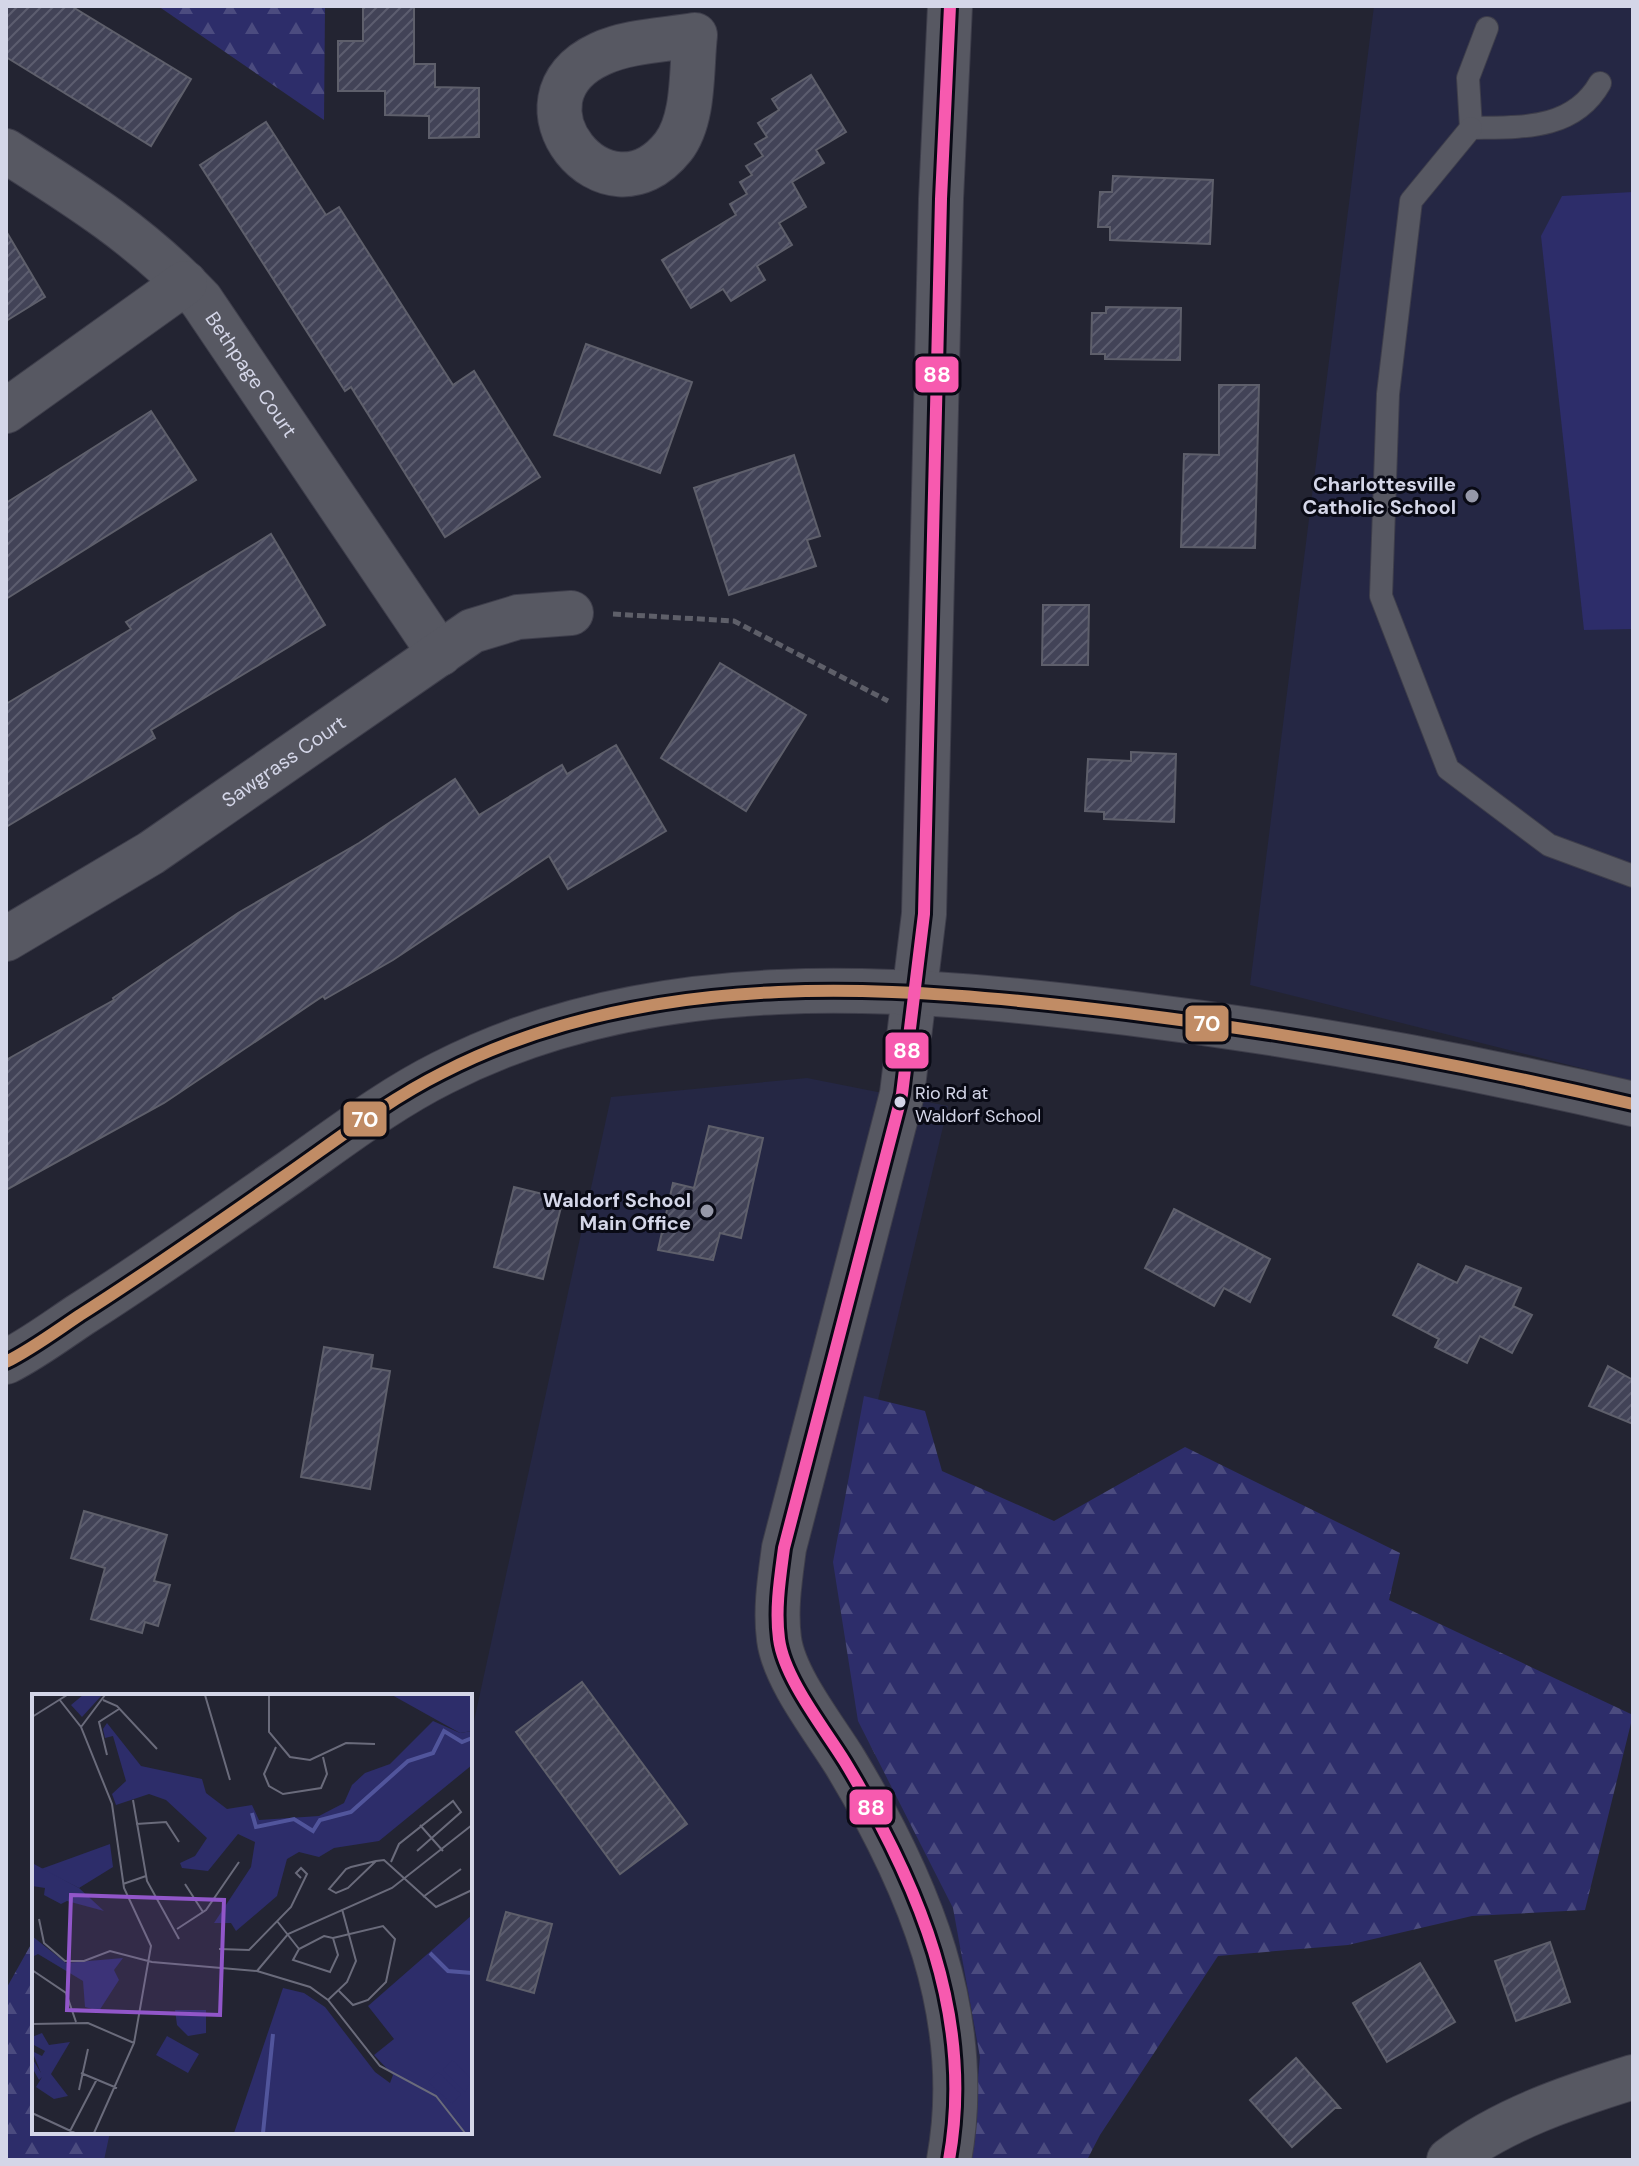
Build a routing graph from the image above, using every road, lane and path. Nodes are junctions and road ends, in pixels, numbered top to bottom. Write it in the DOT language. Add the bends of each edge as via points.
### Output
graph roads {
  1 [pos="950,6"];
  2 [pos="1487,28"];
  3 [pos="1600,83"];
  4 [pos="1471,128"];
  5 [pos="6,151"];
  6 [pos="185,283"];
  7 [pos="6,411"];
  8 [pos="571,613"];
  9 [pos="440,654"];
  10 [pos="889,702"];
  11 [pos="1633,876"];
  12 [pos="6,939"];
  13 [pos="917,992"];
  14 [pos="1633,1104"];
  15 [pos="6,1362"];
  16 [pos="1633,2077"];
  17 [pos="949,2160"];
  18 [pos="1449,2160"];
  1 -- 13 [label="street" via="924,914"];
  2 -- 4 [label="lane" via="1468,78"];
  3 -- 4 [label="lane" via="1588,104 1538,127"];
  4 -- 11 [label="lane" via="1411,201 1388,394 1381,596 1448,769 1549,845"];
  5 -- 6 [label="street, Bethpage Court" via="110,217"];
  6 -- 7 [label="street"];
  6 -- 9 [label="street, Bethpage Court" via="229,338"];
  8 -- 9 [label="street, Sawgrass Court" via="493,622"];
  8 -- 10 [label="path" via="734,621"];
  9 -- 12 [label="street, Sawgrass Court" via="139,860"];
  13 -- 14 [label="street" via="1208,1023 1478,1069"];
  13 -- 15 [label="street" via="809,990 682,1002 576,1024 501,1048 443,1072 376,1111"];
  13 -- 17 [label="street" via="899,1108 784,1548 779,1639 784,1660 916,1895 938,1956 956,2074"];
  16 -- 18 [label="street" via="1507,2124"];
}
